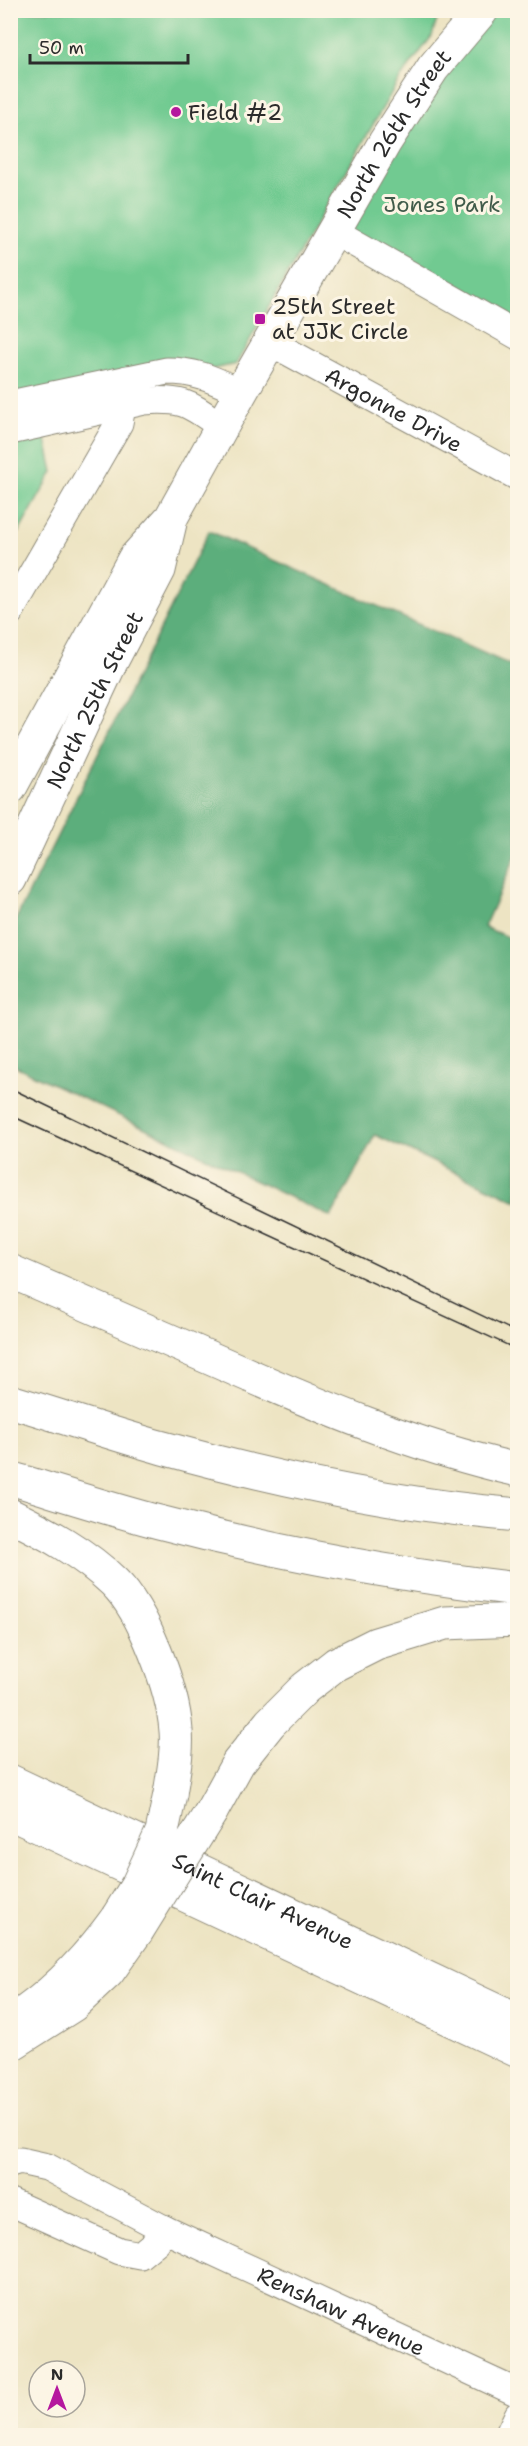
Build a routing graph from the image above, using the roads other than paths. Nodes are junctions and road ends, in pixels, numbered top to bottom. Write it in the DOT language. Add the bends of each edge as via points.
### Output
graph roads {
  1 [pos="470,16"];
  2 [pos="335,231"];
  3 [pos="518,336"];
  4 [pos="270,342"];
  5 [pos="127,379"];
  6 [pos="241,392"];
  7 [pos="10,404"];
  8 [pos="123,406"];
  9 [pos="222,427"];
  10 [pos="10,431"];
  11 [pos="518,477"];
  12 [pos="171,518"];
  13 [pos="10,612"];
  14 [pos="10,788"];
  15 [pos="10,879"];
  16 [pos="10,1271"];
  17 [pos="10,1401"];
  18 [pos="518,1470"];
  19 [pos="10,1478"];
  20 [pos="10,1515"];
  21 [pos="518,1515"];
  22 [pos="518,1589"];
  23 [pos="518,1620"];
  24 [pos="10,1780"];
  25 [pos="10,1813"];
  26 [pos="127,1924"];
  27 [pos="10,2021"];
  28 [pos="518,2021"];
  29 [pos="10,2045"];
  30 [pos="518,2051"];
  31 [pos="10,2164"];
  32 [pos="10,2202"];
  33 [pos="164,2229"];
  34 [pos="518,2393"];
  35 [pos="518,2415"];
  36 [pos="508,2436"];
  1 -- 2 [label="main road, North 26th Street" via="385,142"];
  2 -- 3 [label="street"];
  2 -- 4 [label="main road, North 25th Street"];
  4 -- 6 [label="main road, North 25th Street"];
  4 -- 11 [label="street, Argonne Drive"];
  5 -- 6 [label="street" via="189,371"];
  5 -- 7 [label="street"];
  5 -- 8 [label="street"];
  6 -- 9 [label="main road, North 25th Street"];
  8 -- 9 [label="street" via="180,400"];
  8 -- 10 [label="street"];
  8 -- 13 [label="street" via="119,423"];
  9 -- 12 [label="main road, North 25th Street"];
  12 -- 14 [label="main road, North 25th Street" via="134,559"];
  12 -- 15 [label="main road, North 25th Street" via="159,570 109,666"];
  16 -- 18 [label="main road" via="327,1410 478,1461"];
  17 -- 21 [label="main road" via="162,1448 318,1486"];
  19 -- 22 [label="main road" via="158,1522 281,1551 414,1576"];
  20 -- 26 [label="main road, bridge" via="47,1533 115,1583 141,1617 172,1701 177,1732 170,1794 162,1832 138,1884"];
  23 -- 26 [label="main road, bridge" via="446,1623 376,1644 336,1664 305,1688 238,1763 211,1812"];
  24 -- 28 [label="main road, Saint Clair Avenue"];
  25 -- 30 [label="main road, Saint Clair Avenue"];
  26 -- 27 [label="main road" via="102,1940 54,1992"];
  26 -- 29 [label="main road" via="108,1972 73,2005"];
  31 -- 33 [label="street, Renshaw Avenue" via="20,2161 47,2168"];
  32 -- 33 [label="street" via="119,2251 140,2254 157,2241"];
  33 -- 34 [label="street, Renshaw Avenue"];
  35 -- 36 [label="street"];
}
